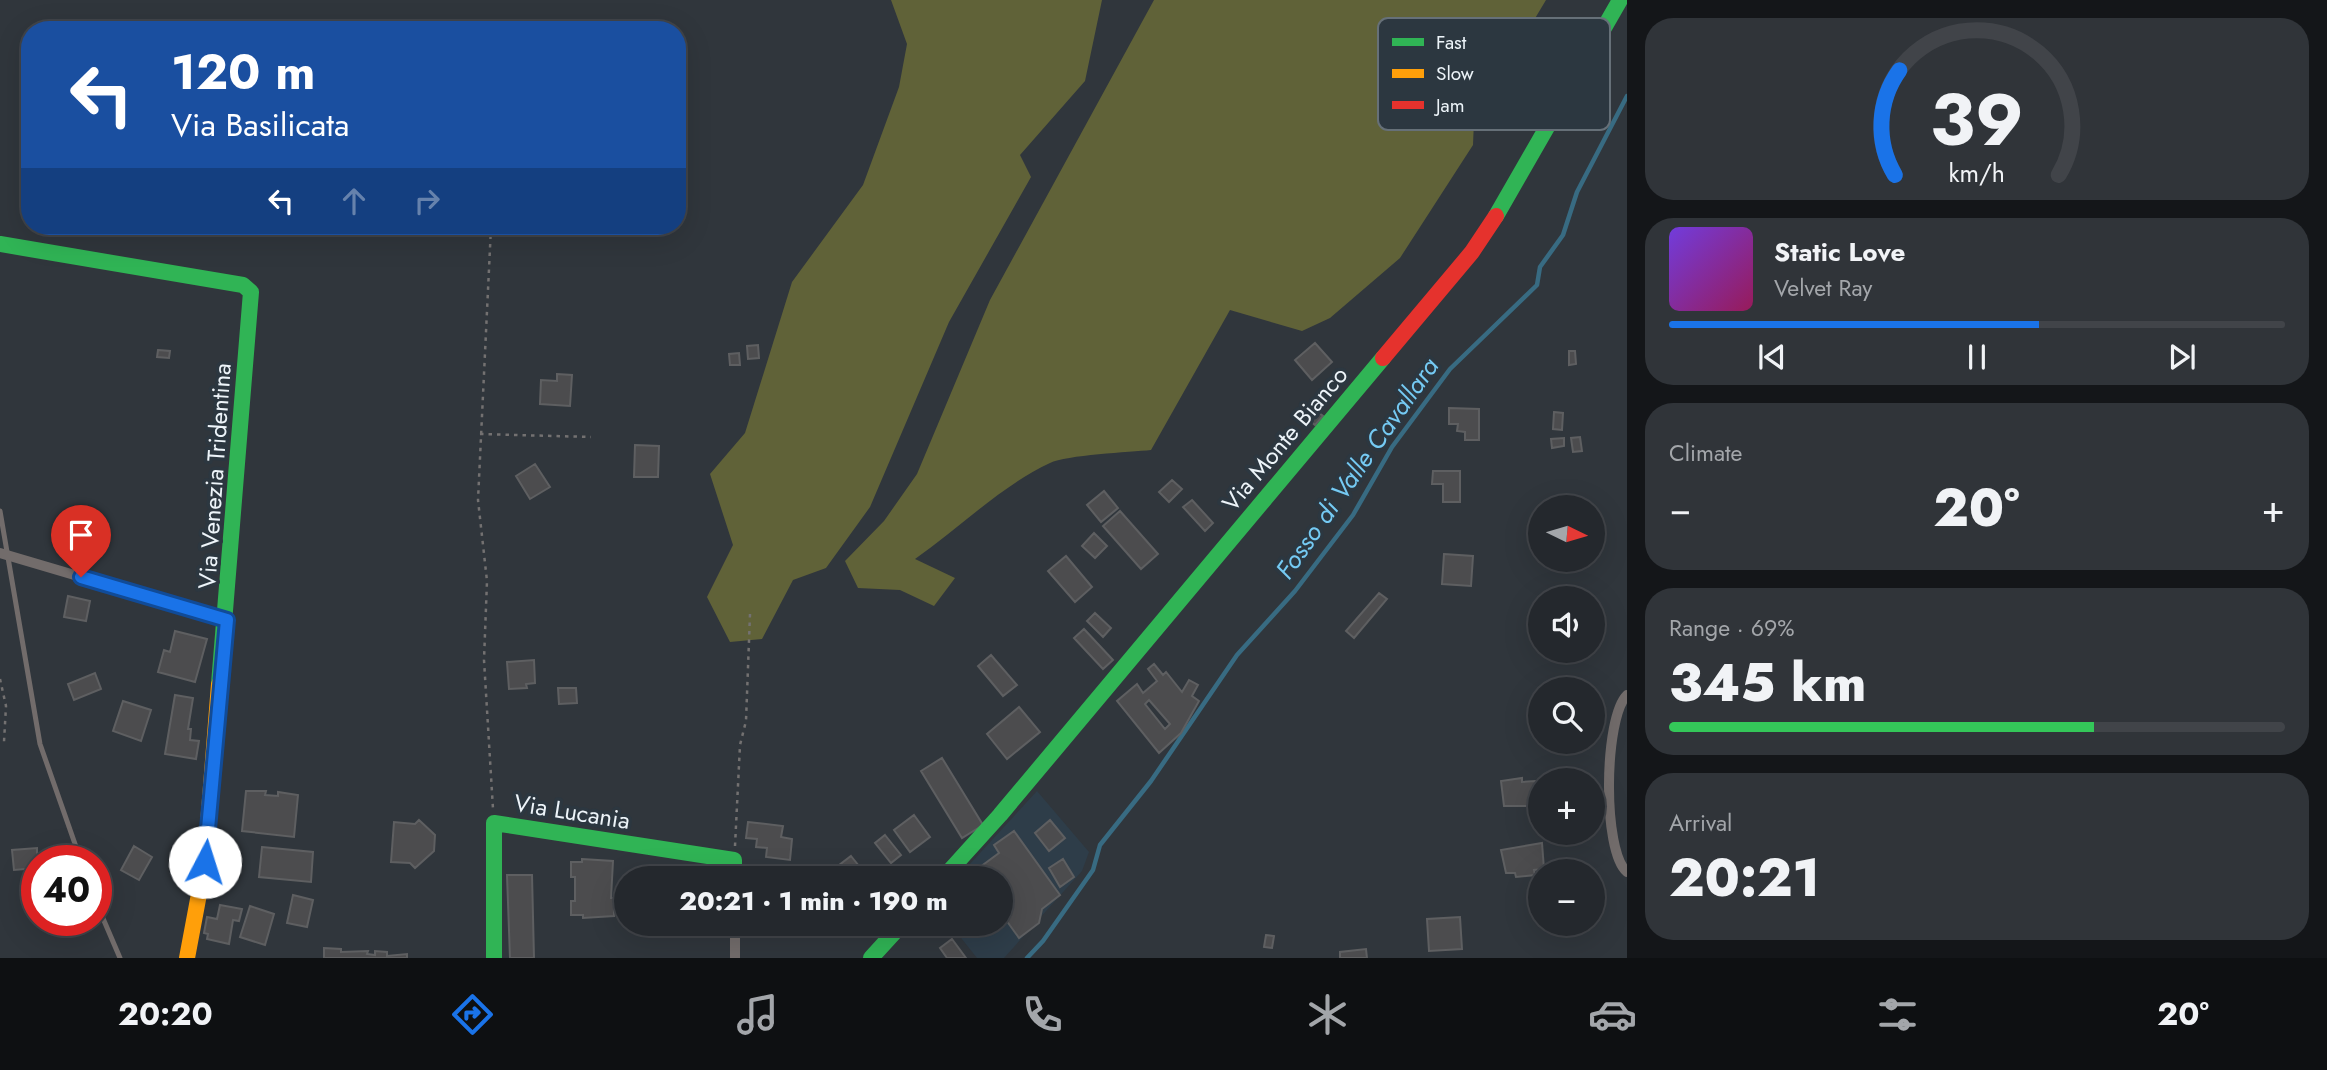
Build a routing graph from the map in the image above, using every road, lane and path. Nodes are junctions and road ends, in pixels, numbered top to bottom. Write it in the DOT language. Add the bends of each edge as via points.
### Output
graph roads {
  1 [pos="1620,0"];
  2 [pos="1610,18"];
  3 [pos="1546,130"];
  4 [pos="491,235"];
  5 [pos="0,244"];
  6 [pos="480,434"];
  7 [pos="591,437"];
  8 [pos="0,510"];
  9 [pos="4,554"];
  10 [pos="750,614"];
  11 [pos="227,620"];
  12 [pos="0,679"];
  13 [pos="1627,695"];
  14 [pos="4,742"];
  15 [pos="494,823"];
  16 [pos="75,845"];
  17 [pos="734,860"];
  18 [pos="734,866"];
  19 [pos="954,866"];
  20 [pos="1627,872"];
  21 [pos="111,936"];
  22 [pos="735,936"];
  23 [pos="891,936"];
  24 [pos="120,958"];
  25 [pos="187,958"];
  26 [pos="494,958"];
  27 [pos="735,958"];
  28 [pos="872,958"];
  1 -- 2 [label="street, Via Monte Bianco"];
  3 -- 19 [label="street, Via Monte Bianco" via="1472,252"];
  4 -- 6 [label="path"];
  5 -- 11 [label="street, Via Venezia Tridentina" via="249,289 252,301"];
  6 -- 7 [label="path"];
  6 -- 15 [label="path" via="478,511 487,582 484,660"];
  8 -- 9 [label="lane"];
  9 -- 11 [label="street"];
  9 -- 16 [label="lane" via="40,744"];
  10 -- 17 [label="path" via="747,721 740,745"];
  11 -- 25 [label="street, Via Venezia Tridentina" via="205,862"];
  12 -- 14 [label="path" via="6,706"];
  13 -- 20 [label="street" via="1615,719 1610,787 1613,847"];
  15 -- 17 [label="street, Via Lucania"];
  15 -- 26 [label="street, Via Lucania"];
  17 -- 18 [label="street"];
  21 -- 24 [label="lane"];
  22 -- 27 [label="street"];
  23 -- 28 [label="street"];
}
